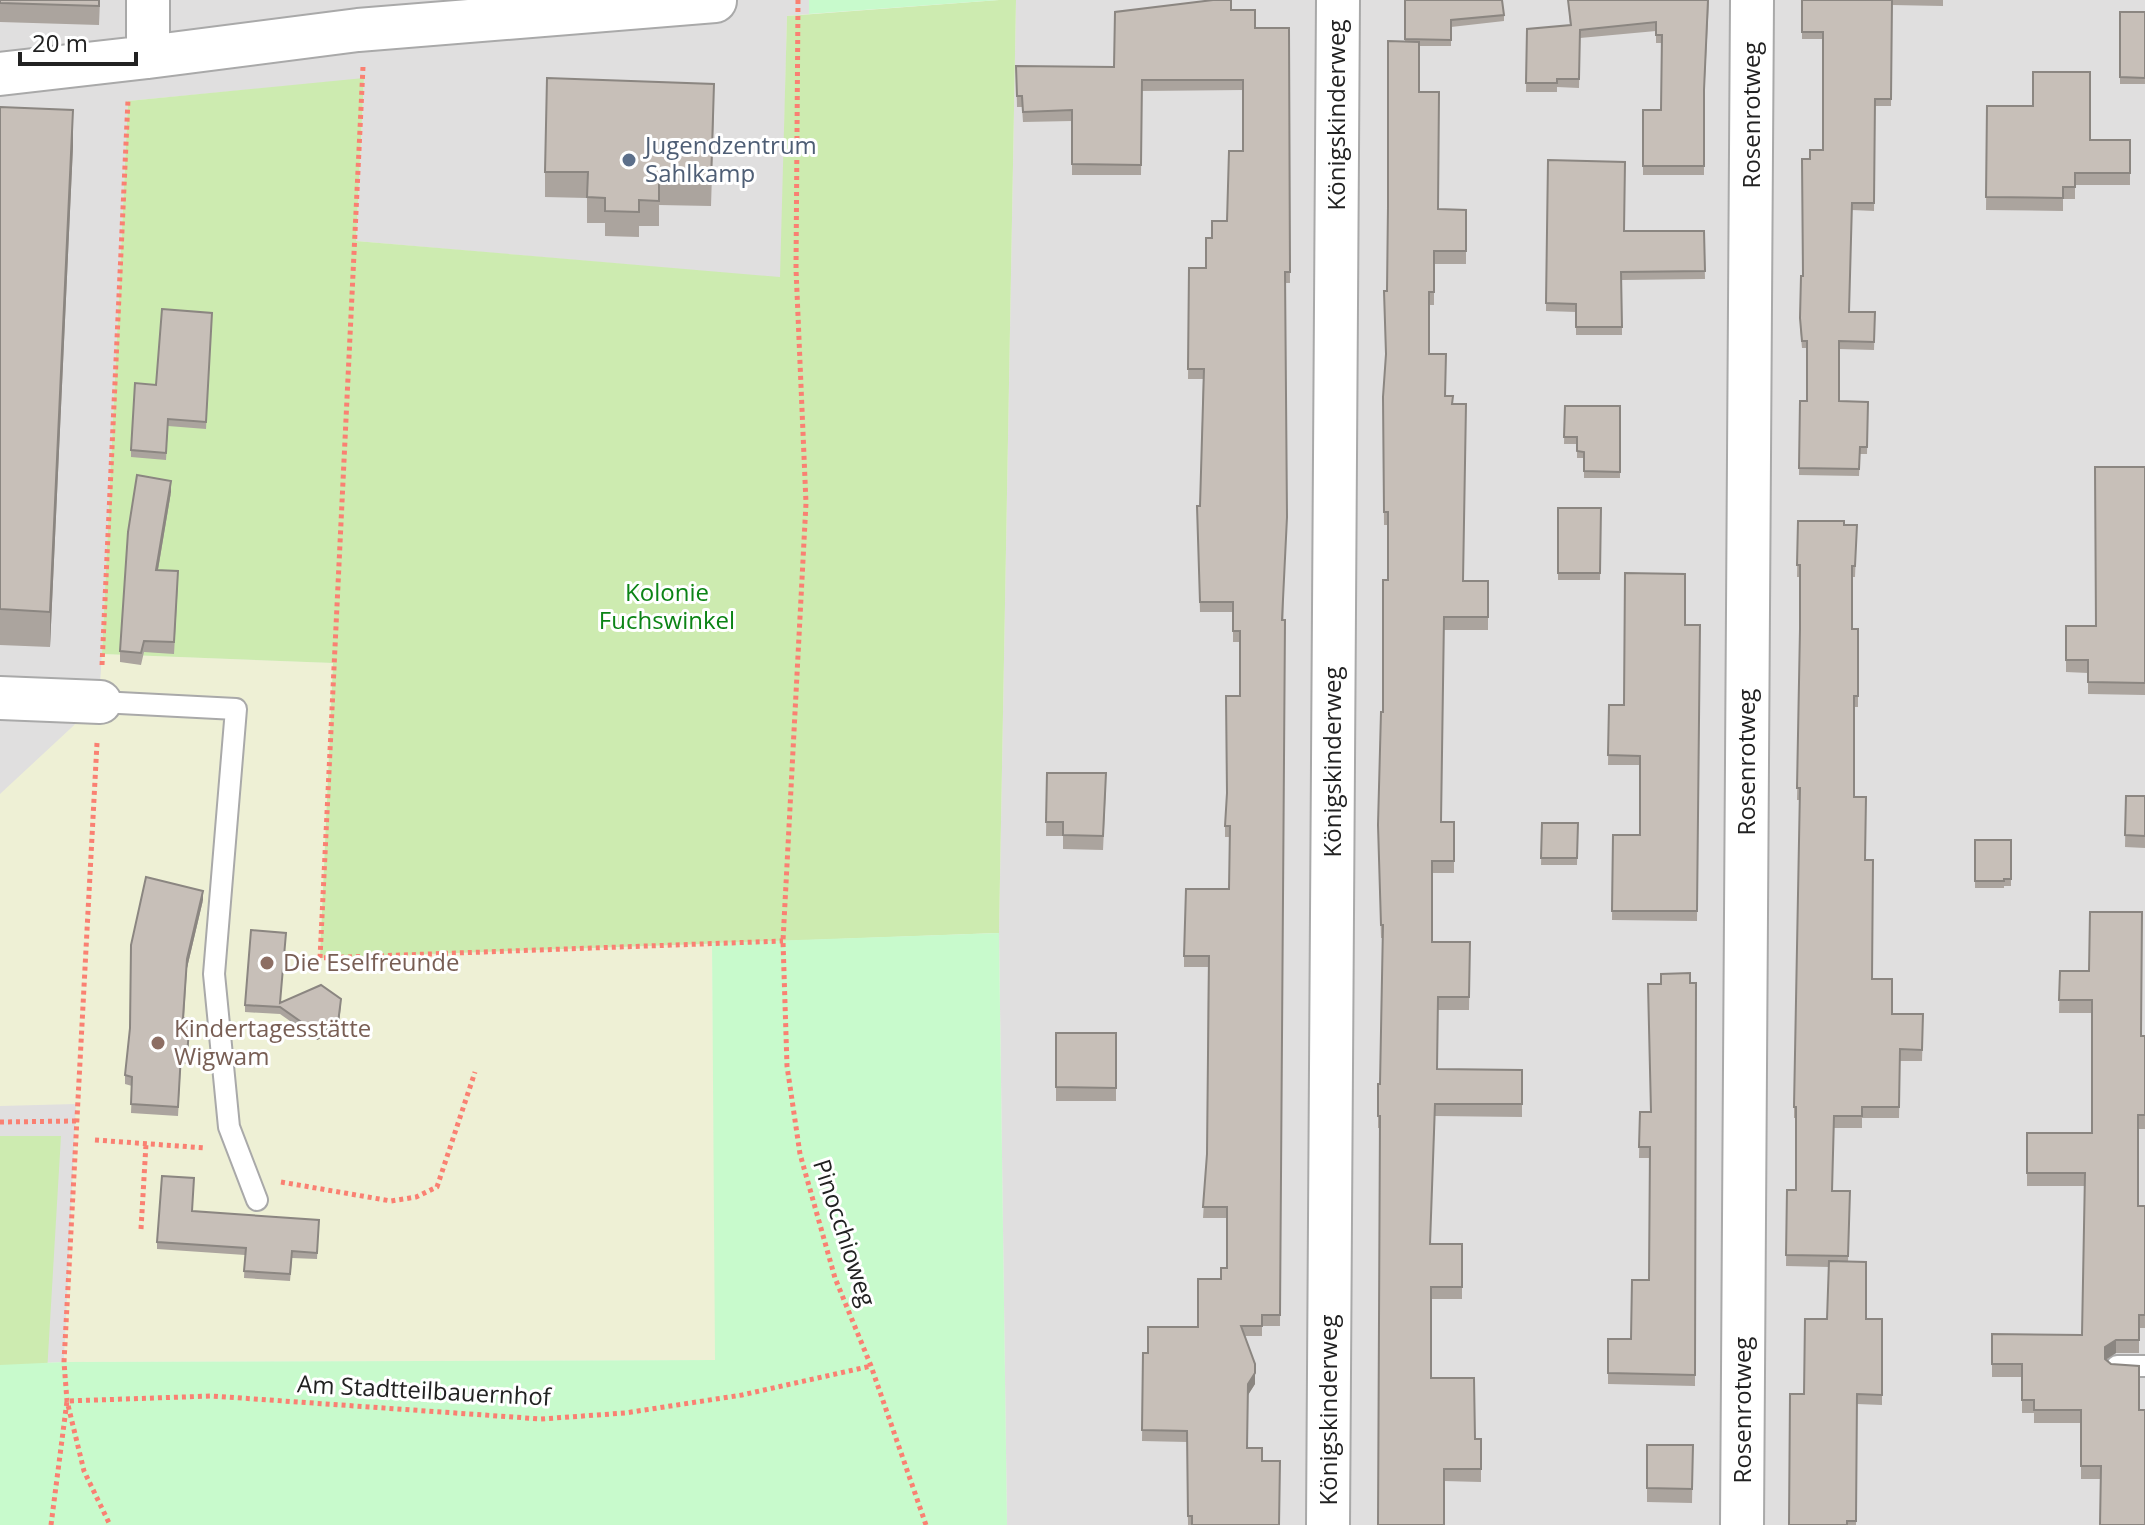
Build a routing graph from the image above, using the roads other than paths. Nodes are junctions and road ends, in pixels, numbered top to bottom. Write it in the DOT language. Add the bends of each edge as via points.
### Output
graph roads {
  1 [pos="148,0"];
  2 [pos="1338,0"];
  3 [pos="1752,0"];
  4 [pos="715,1"];
  5 [pos="136,58"];
  6 [pos="0,74"];
  7 [pos="0,698"];
  8 [pos="100,702"];
  9 [pos="257,1200"];
  10 [pos="2117,1366"];
  11 [pos="2145,1366"];
  12 [pos="1328,1525"];
  13 [pos="1742,1525"];
  1 -- 5 [label="street"];
  2 -- 12 [label="street, Königskinderweg"];
  3 -- 13 [label="street, Rosenrotweg"];
  4 -- 5 [label="street" via="358,30"];
  5 -- 6 [label="street"];
  7 -- 8 [label="street"];
  8 -- 9 [label="lane" via="236,709 214,974 229,1127"];
  10 -- 11 [label="lane"];
}
